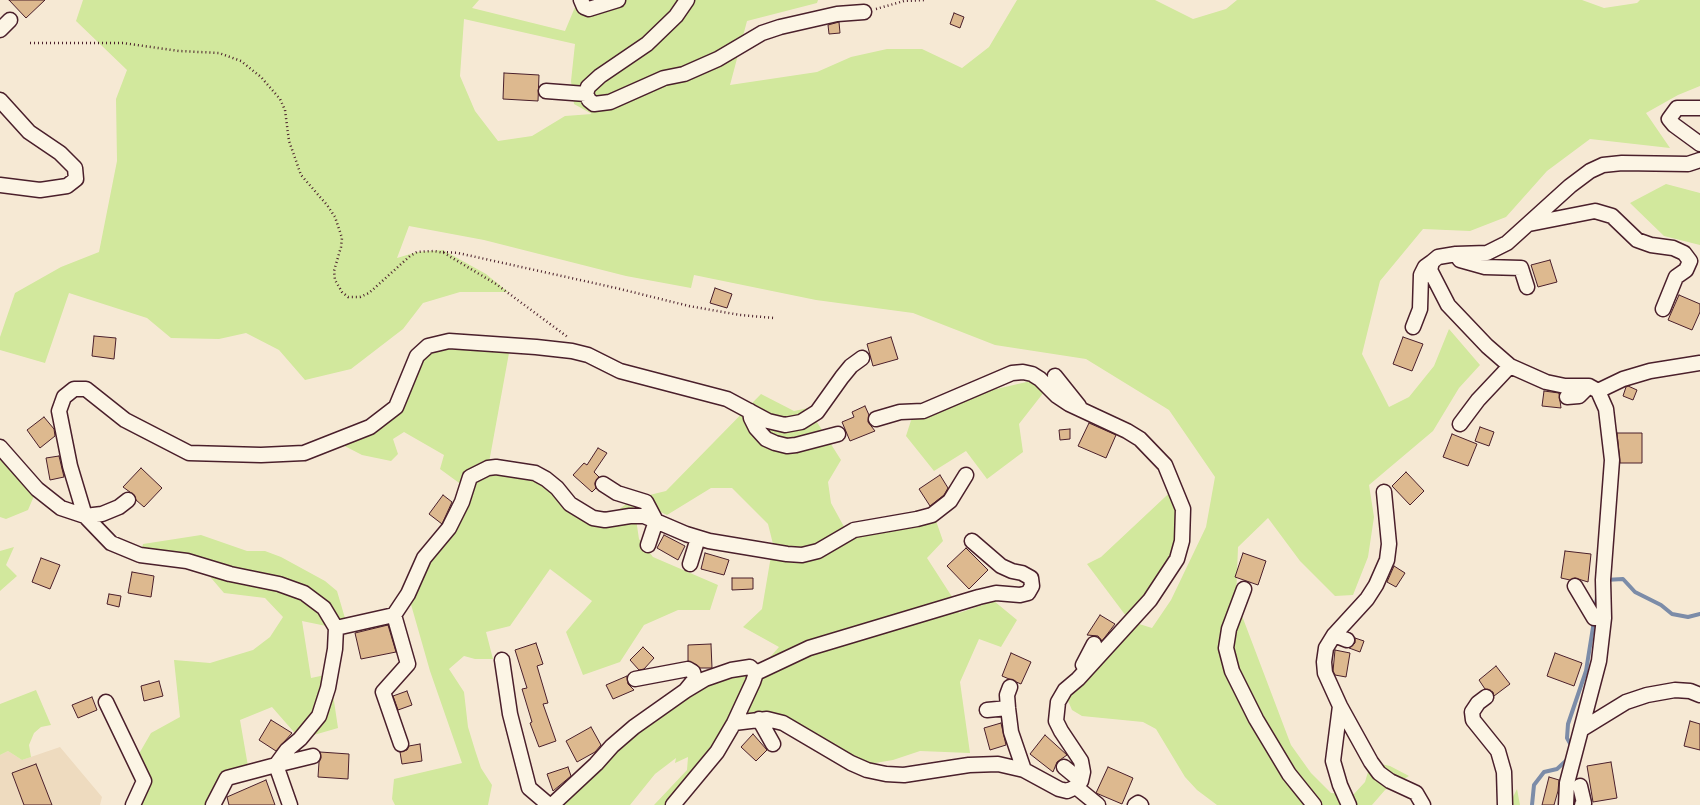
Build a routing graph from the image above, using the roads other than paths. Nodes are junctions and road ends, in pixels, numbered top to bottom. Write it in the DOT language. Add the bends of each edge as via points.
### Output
graph roads {
  1 [pos="581,0"];
  2 [pos="618,0"];
  3 [pos="687,0"];
  4 [pos="864,12"];
  5 [pos="546,91"];
  6 [pos="586,94"];
  7 [pos="0,100"];
  8 [pos="1700,108"];
  9 [pos="1700,144"];
  10 [pos="1700,160"];
  11 [pos="0,185"];
  12 [pos="1529,224"];
  13 [pos="1456,254"];
  14 [pos="1432,262"];
  15 [pos="1527,287"];
  16 [pos="1663,309"];
  17 [pos="1413,327"];
  18 [pos="862,358"];
  19 [pos="1700,363"];
  20 [pos="1510,366"];
  21 [pos="1700,366"];
  22 [pos="1678,367"];
  23 [pos="1055,376"];
  24 [pos="1593,389"];
  25 [pos="1567,397"];
  26 [pos="750,411"];
  27 [pos="1083,411"];
  28 [pos="876,419"];
  29 [pos="1460,424"];
  30 [pos="838,434"];
  31 [pos="0,447"];
  32 [pos="966,475"];
  33 [pos="603,484"];
  34 [pos="1384,492"];
  35 [pos="128,500"];
  36 [pos="85,516"];
  37 [pos="656,521"];
  38 [pos="698,538"];
  39 [pos="972,541"];
  40 [pos="648,545"];
  41 [pos="690,564"];
  42 [pos="1575,586"];
  43 [pos="1244,589"];
  44 [pos="394,614"];
  45 [pos="1604,618"];
  46 [pos="336,628"];
  47 [pos="1334,635"];
  48 [pos="1348,640"];
  49 [pos="1094,644"];
  50 [pos="502,660"];
  51 [pos="756,673"];
  52 [pos="635,679"];
  53 [pos="1078,679"];
  54 [pos="1010,687"];
  55 [pos="685,691"];
  56 [pos="1700,695"];
  57 [pos="1486,697"];
  58 [pos="106,702"];
  59 [pos="1340,706"];
  60 [pos="1008,708"];
  61 [pos="987,710"];
  62 [pos="759,719"];
  63 [pos="734,722"];
  64 [pos="1582,729"];
  65 [pos="401,744"];
  66 [pos="773,744"];
  67 [pos="313,756"];
  68 [pos="276,765"];
  69 [pos="1064,767"];
  70 [pos="1024,770"];
  71 [pos="1078,784"];
  72 [pos="1580,786"];
  73 [pos="134,805"];
  74 [pos="213,805"];
  75 [pos="290,805"];
  76 [pos="550,805"];
  77 [pos="673,805"];
  78 [pos="1098,805"];
  79 [pos="1134,805"];
  80 [pos="1141,805"];
  81 [pos="1314,805"];
  82 [pos="1349,805"];
  83 [pos="1423,805"];
  84 [pos="1505,805"];
  85 [pos="1566,805"];
  86 [pos="1582,805"];
  1 -- 2 [label="street" via="584,8 589,9"];
  3 -- 6 [label="street" via="676,16 647,44 600,76 588,87"];
  4 -- 6 [label="street" via="837,14 762,34 704,66 664,78 610,102 594,104"];
  5 -- 6 [label="street"];
  7 -- 11 [label="street" via="29,132 60,153 75,168 76,179 67,186 40,190"];
  8 -- 9 [label="street" via="1677,108 1669,119"];
  10 -- 12 [label="street" via="1688,164 1603,165 1570,186"];
  12 -- 13 [label="street" via="1507,243 1487,253"];
  12 -- 16 [label="street" via="1595,211 1612,216 1637,240 1684,253 1690,261 1686,270 1676,277"];
  13 -- 14 [label="street" via="1438,257"];
  13 -- 15 [label="street" via="1460,260 1485,267 1521,268"];
  14 -- 17 [label="street" via="1425,267 1421,275 1420,309"];
  14 -- 20 [label="street" via="1430,270 1448,305"];
  18 -- 26 [label="street" via="851,366 817,412 801,422 785,425 768,421"];
  19 -- 22 [label="street"];
  20 -- 24 [label="street" via="1546,382"];
  20 -- 29 [label="street" via="1478,400"];
  21 -- 22 [label="street"];
  22 -- 24 [label="street" via="1650,371"];
  23 -- 27 [label="street"];
  24 -- 25 [label="street" via="1579,396"];
  24 -- 45 [label="street" via="1606,409 1612,460 1603,580"];
  26 -- 30 [label="street" via="756,428 766,439 774,443 796,445"];
  26 -- 36 [label="street" via="710,393 620,371 588,355 572,351 449,341 428,346 417,356 396,407 370,427 304,453 189,454 125,420 86,389 74,389 64,397 59,410 70,466"];
  27 -- 28 [label="street" via="1057,396 1040,379 1023,372 1012,373 923,410 900,412"];
  27 -- 53 [label="street" via="1127,431 1140,439 1158,457 1170,474 1177,493 1182,509 1183,526 1177,559 1150,600"];
  31 -- 36 [label="street" via="37,489 55,504"];
  32 -- 38 [label="street" via="950,501 932,515 854,530 818,551 802,555"];
  33 -- 37 [label="street" via="617,493 646,502"];
  34 -- 47 [label="street" via="1388,537 1387,560 1367,599"];
  35 -- 36 [label="street" via="102,514"];
  36 -- 46 [label="street" via="110,543 140,555 187,562 279,584 304,593 324,608"];
  37 -- 38 [label="street"];
  37 -- 40 [label="street"];
  37 -- 44 [label="street" via="644,516 605,520 594,518 570,504 557,488 535,473 488,468 470,477 462,502 449,528 424,558 408,594"];
  38 -- 41 [label="street"];
  39 -- 51 [label="street" via="1001,566 1031,578 1032,586 1028,593 996,593 973,598 808,648"];
  42 -- 45 [label="street" via="1594,618"];
  43 -- 81 [label="street" via="1229,630 1226,648 1232,671 1264,733 1289,774"];
  44 -- 46 [label="street"];
  44 -- 65 [label="street" via="408,664 383,692"];
  45 -- 64 [label="street" via="1599,661"];
  46 -- 68 [label="street" via="328,688 319,716"];
  47 -- 48 [label="street"];
  47 -- 59 [label="street" via="1326,648 1324,662 1325,673"];
  49 -- 53 [label="street"];
  50 -- 76 [label="street" via="510,714 529,788"];
  51 -- 55 [label="street" via="750,667 731,670 705,679"];
  51 -- 63 [label="street"];
  52 -- 55 [label="street" via="688,669 693,672 695,679"];
  53 -- 71 [label="street" via="1065,690 1058,702 1056,714 1061,731 1080,761 1083,772"];
  54 -- 60 [label="street" via="1007,695"];
  55 -- 76 [label="street" via="634,727"];
  56 -- 64 [label="street" via="1675,690 1646,694 1626,702"];
  57 -- 84 [label="street" via="1472,712 1473,720 1498,751 1504,772"];
  58 -- 73 [label="street" via="144,781"];
  59 -- 82 [label="street" via="1333,761"];
  59 -- 83 [label="street" via="1360,745 1379,774 1416,793"];
  60 -- 61 [label="street"];
  60 -- 70 [label="street" via="1011,732"];
  62 -- 63 [label="street"];
  62 -- 66 [label="street"];
  62 -- 70 [label="street" via="783,723 851,763 886,774 904,775 985,764"];
  63 -- 77 [label="street" via="717,752"];
  64 -- 85 [label="street" via="1567,783"];
  67 -- 68 [label="street"];
  68 -- 74 [label="street" via="227,778"];
  68 -- 75 [label="street"];
  69 -- 71 [label="street"];
  70 -- 71 [label="street" via="1059,789 1067,791"];
  71 -- 78 [label="street"];
  72 -- 86 [label="street" via="1584,803"];
  79 -- 80 [label="street"];
}
